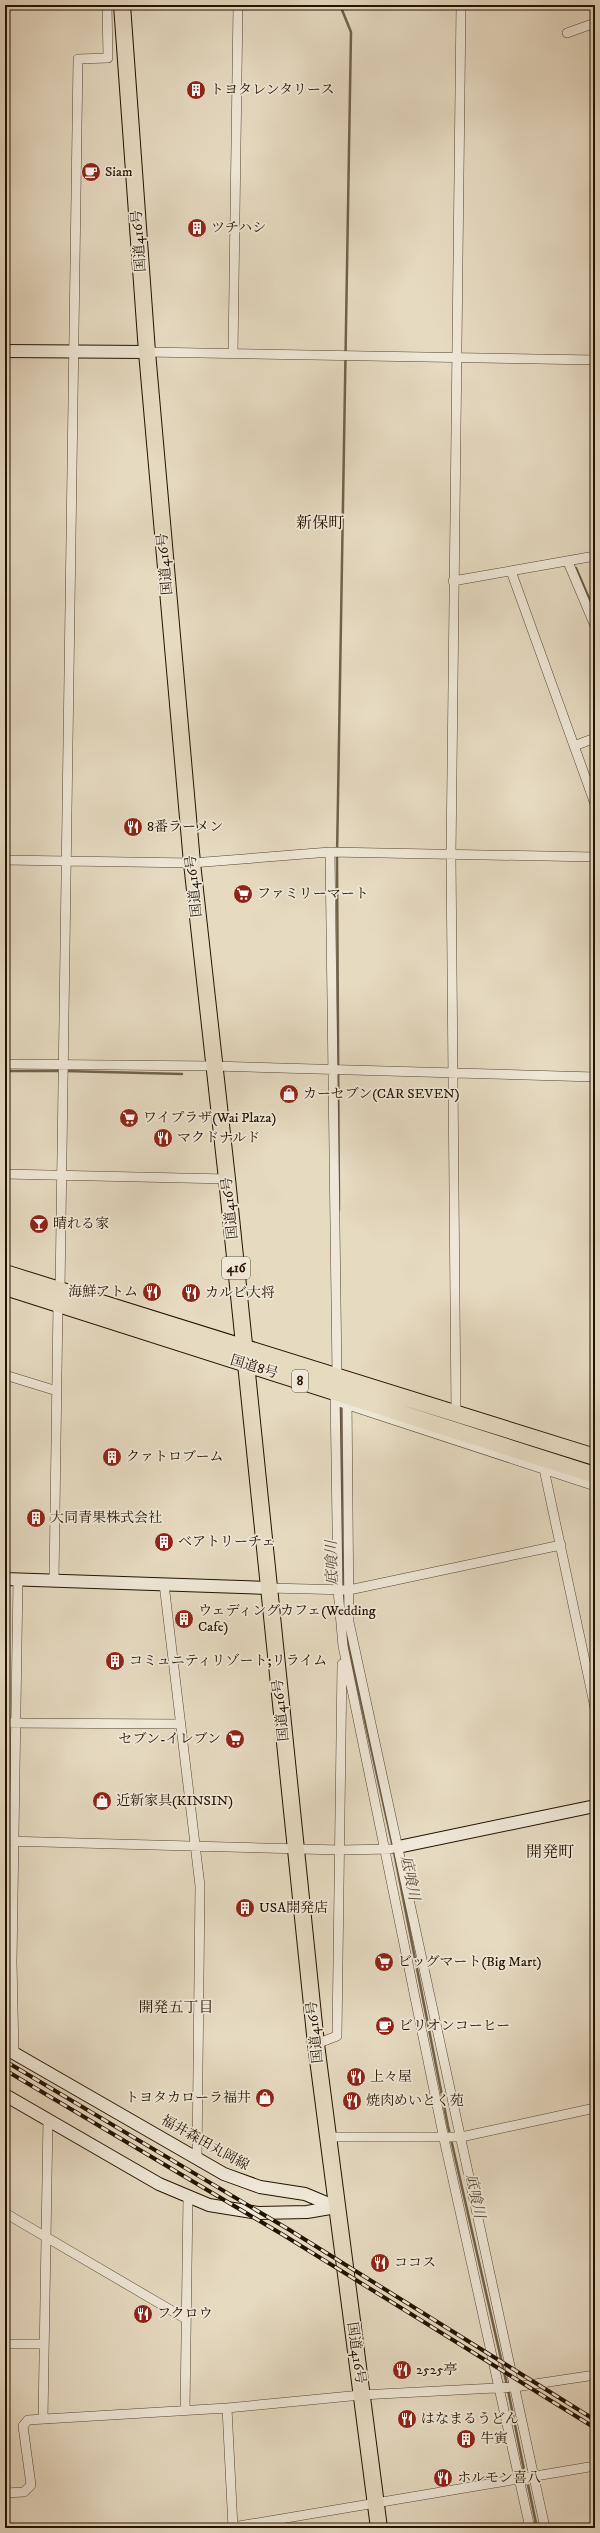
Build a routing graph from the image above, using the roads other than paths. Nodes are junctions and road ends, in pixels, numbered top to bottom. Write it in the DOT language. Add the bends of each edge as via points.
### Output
graph roads {
  1 [pos="107,5"];
  2 [pos="122,5"];
  3 [pos="238,5"];
  4 [pos="461,5"];
  5 [pos="595,23"];
  6 [pos="567,33"];
  7 [pos="5,351"];
  8 [pos="75,351"];
  9 [pos="146,352"];
  10 [pos="233,354"];
  11 [pos="456,357"];
  12 [pos="595,360"];
  13 [pos="595,556"];
  14 [pos="568,562"];
  15 [pos="512,571"];
  16 [pos="453,581"];
  17 [pos="595,626"];
  18 [pos="595,738"];
  19 [pos="574,746"];
  20 [pos="595,804"];
  21 [pos="330,852"];
  22 [pos="451,856"];
  23 [pos="595,857"];
  24 [pos="5,860"];
  25 [pos="68,861"];
  26 [pos="192,863"];
  27 [pos="5,1064"];
  28 [pos="65,1065"];
  29 [pos="213,1066"];
  30 [pos="332,1070"];
  31 [pos="454,1073"];
  32 [pos="595,1077"];
  33 [pos="5,1174"];
  34 [pos="62,1176"];
  35 [pos="227,1179"];
  36 [pos="5,1273"];
  37 [pos="5,1287"];
  38 [pos="59,1297"];
  39 [pos="244,1347"];
  40 [pos="246,1364"];
  41 [pos="5,1375"];
  42 [pos="337,1375"];
  43 [pos="57,1391"];
  44 [pos="341,1398"];
  45 [pos="456,1413"];
  46 [pos="595,1457"];
  47 [pos="544,1469"];
  48 [pos="595,1475"];
  49 [pos="595,1486"];
  50 [pos="561,1545"];
  51 [pos="5,1579"];
  52 [pos="18,1580"];
  53 [pos="54,1581"];
  54 [pos="164,1584"];
  55 [pos="269,1588"];
  56 [pos="338,1590"];
  57 [pos="349,1590"];
  58 [pos="343,1646"];
  59 [pos="595,1708"];
  60 [pos="5,1723"];
  61 [pos="16,1723"];
  62 [pos="180,1724"];
  63 [pos="595,1806"];
  64 [pos="9,1841"];
  65 [pos="195,1846"];
  66 [pos="296,1848"];
  67 [pos="398,1848"];
  68 [pos="340,1850"];
  69 [pos="386,1850"];
  70 [pos="8,1960"];
  71 [pos="316,2044"];
  72 [pos="9,2051"];
  73 [pos="5,2095"];
  74 [pos="595,2108"];
  75 [pos="48,2119"];
  76 [pos="326,2137"];
  77 [pos="461,2137"];
  78 [pos="444,2139"];
  79 [pos="197,2159"];
  80 [pos="188,2197"];
  81 [pos="336,2207"];
  82 [pos="5,2213"];
  83 [pos="47,2236"];
  84 [pos="186,2319"];
  85 [pos="5,2344"];
  86 [pos="44,2344"];
  87 [pos="595,2375"];
  88 [pos="499,2387"];
  89 [pos="515,2387"];
  90 [pos="361,2395"];
  91 [pos="227,2408"];
  92 [pos="185,2410"];
  93 [pos="43,2419"];
  94 [pos="595,2466"];
  95 [pos="534,2476"];
  96 [pos="519,2479"];
  97 [pos="5,2493"];
  98 [pos="376,2504"];
  99 [pos="233,2528"];
  100 [pos="379,2528"];
  101 [pos="530,2528"];
  102 [pos="545,2528"];
  1 -- 8 [label="street" via="108,58 78,59"];
  2 -- 9 [label="highway, 国道416号 / 416"];
  3 -- 10 [label="street"];
  4 -- 11 [label="street"];
  5 -- 6 [label="street"];
  7 -- 8 [label="main road"];
  8 -- 9 [label="main road"];
  8 -- 25 [label="street"];
  9 -- 10 [label="street"];
  9 -- 26 [label="highway, 国道416号 / 416"];
  10 -- 11 [label="street"];
  11 -- 12 [label="street"];
  11 -- 16 [label="street"];
  13 -- 14 [label="street"];
  14 -- 15 [label="street"];
  14 -- 17 [label="street"];
  15 -- 16 [label="street"];
  15 -- 19 [label="street"];
  16 -- 22 [label="street"];
  18 -- 19 [label="street"];
  19 -- 20 [label="street"];
  21 -- 22 [label="street"];
  21 -- 26 [label="street"];
  21 -- 30 [label="street"];
  22 -- 23 [label="street"];
  22 -- 31 [label="street"];
  24 -- 25 [label="street"];
  25 -- 26 [label="street"];
  25 -- 28 [label="street"];
  26 -- 29 [label="highway, 国道416号 / 416"];
  27 -- 28 [label="street"];
  28 -- 29 [label="street"];
  28 -- 34 [label="street"];
  29 -- 30 [label="street"];
  29 -- 35 [label="highway, 国道416号 / 416"];
  30 -- 31 [label="street"];
  30 -- 42 [label="street"];
  31 -- 32 [label="street"];
  31 -- 45 [label="street"];
  33 -- 34 [label="street"];
  34 -- 35 [label="street"];
  34 -- 38 [label="street"];
  35 -- 39 [label="highway, 国道416号 / 416"];
  36 -- 38 [label="highway, 国道8号 / 8"];
  37 -- 38 [label="highway, 国道8号 / 8"];
  38 -- 39 [label="highway, 国道8号 / 8"];
  38 -- 40 [label="highway, 国道8号 / 8"];
  38 -- 43 [label="street"];
  39 -- 40 [label="highway, 国道416号 / 416"];
  39 -- 42 [label="highway, 国道8号 / 8"];
  40 -- 44 [label="highway, 国道8号 / 8"];
  40 -- 55 [label="highway, 国道416号 / 416"];
  41 -- 43 [label="street"];
  42 -- 45 [label="highway, 国道8号 / 8"];
  43 -- 53 [label="street"];
  44 -- 47 [label="street"];
  44 -- 48 [label="highway, 国道8号 / 8"];
  44 -- 56 [label="street"];
  44 -- 57 [label="street"];
  45 -- 46 [label="highway, 国道8号 / 8"];
  47 -- 49 [label="street"];
  47 -- 50 [label="street"];
  50 -- 57 [label="street"];
  50 -- 59 [label="street"];
  51 -- 52 [label="main road"];
  52 -- 53 [label="main road"];
  52 -- 61 [label="street"];
  53 -- 54 [label="main road"];
  54 -- 55 [label="main road"];
  54 -- 62 [label="street"];
  55 -- 56 [label="street"];
  55 -- 66 [label="highway, 国道416号 / 416"];
  56 -- 57 [label="street"];
  56 -- 58 [label="street"];
  57 -- 67 [label="street" via="350,1622"];
  58 -- 68 [label="street"];
  58 -- 69 [label="street"];
  60 -- 61 [label="street"];
  61 -- 62 [label="street"];
  61 -- 64 [label="street"];
  62 -- 65 [label="street"];
  63 -- 67 [label="main road"];
  64 -- 65 [label="street"];
  64 -- 70 [label="street"];
  65 -- 66 [label="street"];
  65 -- 79 [label="street" via="200,1886"];
  66 -- 68 [label="street"];
  66 -- 71 [label="highway, 国道416号 / 416"];
  67 -- 69 [label="street"];
  67 -- 77 [label="street"];
  68 -- 69 [label="street"];
  68 -- 71 [label="street" via="337,2036"];
  69 -- 78 [label="street"];
  70 -- 72 [label="street"];
  71 -- 76 [label="highway, 国道416号 / 416"];
  72 -- 79 [label="main road, 福井森田丸岡線"];
  73 -- 75 [label="main road"];
  74 -- 77 [label="street"];
  75 -- 80 [label="main road" via="159,2184"];
  75 -- 83 [label="street"];
  76 -- 78 [label="street"];
  76 -- 81 [label="highway, 国道416号 / 416"];
  77 -- 78 [label="street"];
  77 -- 89 [label="street"];
  78 -- 88 [label="street"];
  79 -- 81 [label="main road, 福井森田丸岡線" via="242,2182 305,2194"];
  80 -- 81 [label="main road" via="209,2205 258,2213 307,2212"];
  80 -- 84 [label="street"];
  81 -- 90 [label="highway, 国道416号 / 416"];
  82 -- 83 [label="street"];
  83 -- 84 [label="street"];
  83 -- 86 [label="street"];
  84 -- 92 [label="street"];
  85 -- 86 [label="street"];
  86 -- 93 [label="street"];
  87 -- 89 [label="street"];
  88 -- 89 [label="street"];
  88 -- 90 [label="street"];
  88 -- 96 [label="street"];
  89 -- 95 [label="street"];
  90 -- 91 [label="street"];
  90 -- 98 [label="highway, 国道416号 / 416"];
  91 -- 92 [label="street"];
  91 -- 99 [label="street"];
  92 -- 93 [label="street"];
  93 -- 97 [label="street" via="28,2420 23,2426 31,2485 29,2490"];
  94 -- 95 [label="street"];
  95 -- 96 [label="street"];
  95 -- 102 [label="street"];
  96 -- 98 [label="street"];
  96 -- 101 [label="street"];
  98 -- 99 [label="street"];
  98 -- 100 [label="highway, 国道416号 / 416"];
}
